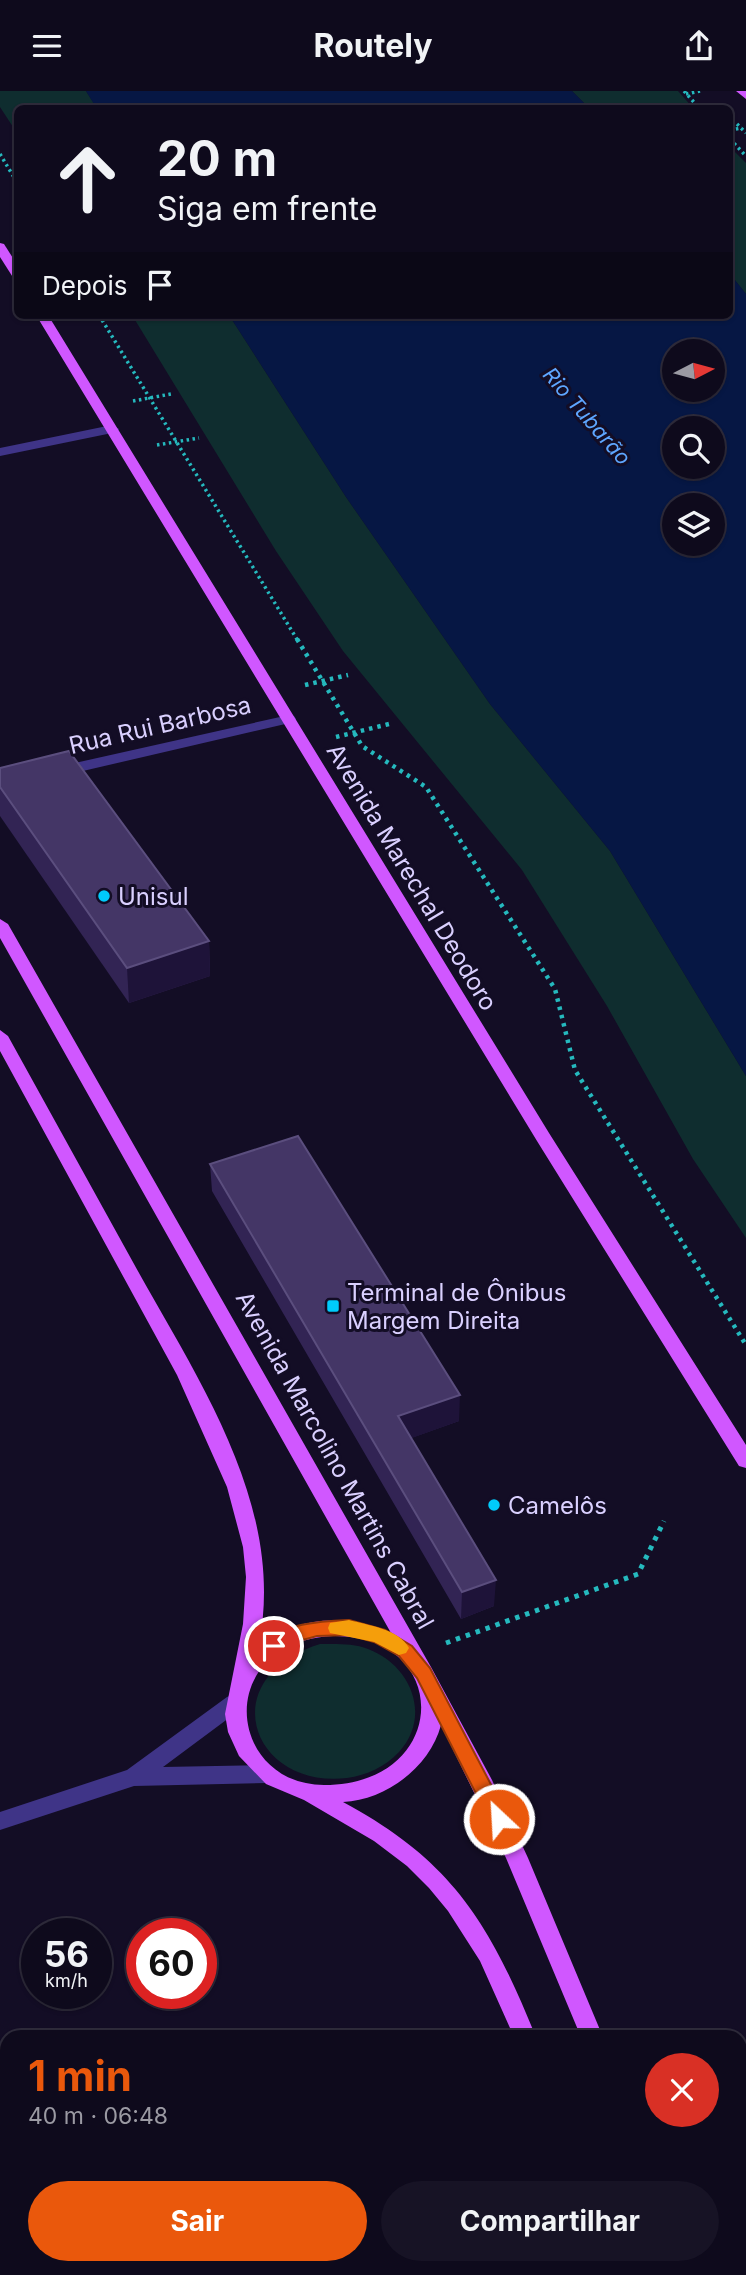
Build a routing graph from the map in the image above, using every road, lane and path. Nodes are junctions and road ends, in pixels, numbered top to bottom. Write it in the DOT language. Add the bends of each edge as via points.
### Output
graph roads {
  1 [pos="700,91"];
  2 [pos="741,91"];
  3 [pos="685,92"];
  4 [pos="746,96"];
  5 [pos="733,142"];
  6 [pos="0,154"];
  7 [pos="746,156"];
  8 [pos="14,177"];
  9 [pos="0,247"];
  10 [pos="14,269"];
  11 [pos="44,319"];
  12 [pos="101,319"];
  13 [pos="112,429"];
  14 [pos="0,452"];
  15 [pos="348,675"];
  16 [pos="322,681"];
  17 [pos="273,692"];
  18 [pos="289,719"];
  19 [pos="389,725"];
  20 [pos="354,733"];
  21 [pos="305,745"];
  22 [pos="41,775"];
  23 [pos="0,924"];
  24 [pos="0,1036"];
  25 [pos="746,1345"];
  26 [pos="746,1461"];
  27 [pos="664,1521"];
  28 [pos="418,1664"];
  29 [pos="243,1676"];
  30 [pos="234,1703"];
  31 [pos="266,1774"];
  32 [pos="134,1777"];
  33 [pos="307,1792"];
  34 [pos="0,1821"];
  35 [pos="522,2030"];
  36 [pos="589,2030"];
  1 -- 3 [label="path"];
  2 -- 4 [label="main road"];
  5 -- 7 [label="path"];
  6 -- 8 [label="path"];
  9 -- 10 [label="main road"];
  11 -- 13 [label="main road, Avenida Marechal Deodoro"];
  12 -- 16 [label="path"];
  13 -- 14 [label="street"];
  13 -- 17 [label="main road, Avenida Marechal Deodoro"];
  15 -- 16 [label="path"];
  16 -- 17 [label="path"];
  16 -- 20 [label="path"];
  17 -- 18 [label="main road, Avenida Marechal Deodoro"];
  18 -- 21 [label="main road, Avenida Marechal Deodoro"];
  18 -- 22 [label="street, Rua Rui Barbosa"];
  19 -- 20 [label="path"];
  20 -- 21 [label="path"];
  20 -- 25 [label="path" via="362,746 426,787 555,989 575,1070"];
  21 -- 26 [label="main road, Avenida Marechal Deodoro"];
  23 -- 28 [label="main road, Avenida Marcolino Martins Cabral"];
  24 -- 29 [label="main road" via="186,1375 240,1498 253,1556 255,1606"];
  27 -- 28 [label="path" via="638,1574"];
  28 -- 29 [label="main road" via="379,1636 349,1628 317,1629 286,1637 261,1654"];
  28 -- 33 [label="main road" via="432,1699 432,1726 421,1752 400,1774 372,1789 340,1795"];
  28 -- 36 [label="main road, Avenida Marcolino Martins Cabral" via="481,1780"];
  29 -- 30 [label="main road"];
  30 -- 31 [label="main road" via="235,1730 246,1754"];
  30 -- 32 [label="street"];
  31 -- 32 [label="street"];
  31 -- 33 [label="main road"];
  32 -- 34 [label="street"];
  33 -- 35 [label="main road" via="392,1842 444,1888 481,1939"];
}
